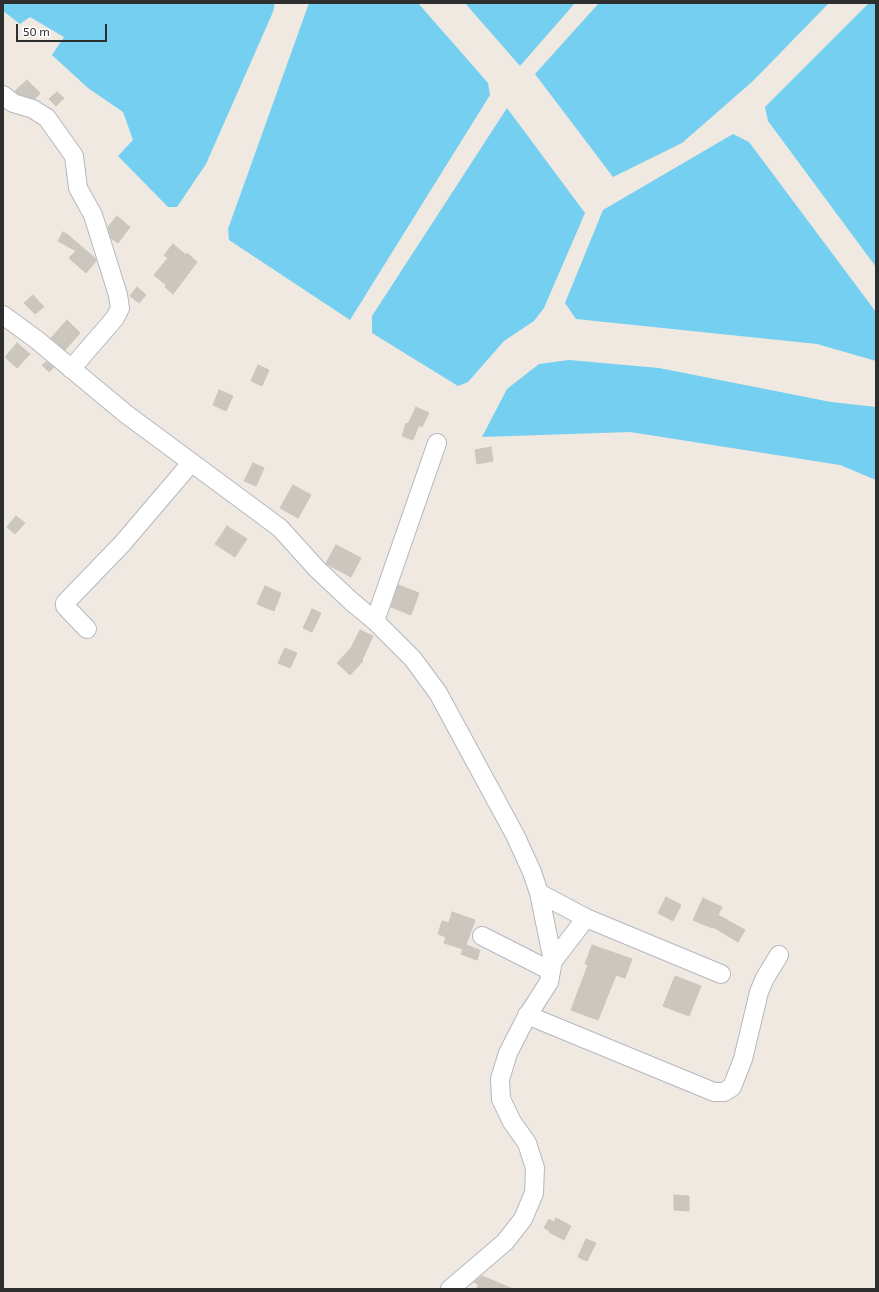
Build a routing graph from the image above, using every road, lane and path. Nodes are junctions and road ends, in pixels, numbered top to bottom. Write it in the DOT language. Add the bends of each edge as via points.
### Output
graph roads {
  1 [pos="3,95"];
  2 [pos="3,316"];
  3 [pos="71,369"];
  4 [pos="437,443"];
  5 [pos="191,463"];
  6 [pos="375,621"];
  7 [pos="87,629"];
  8 [pos="539,893"];
  9 [pos="586,918"];
  10 [pos="482,936"];
  11 [pos="779,954"];
  12 [pos="552,966"];
  13 [pos="721,974"];
  14 [pos="527,1015"];
  15 [pos="450,1289"];
  1 -- 3 [label="street" via="13,103 47,118 74,156 78,188 94,215 118,295 120,308 115,318"];
  2 -- 3 [label="street"];
  3 -- 5 [label="street"];
  4 -- 6 [label="street"];
  5 -- 6 [label="street" via="280,528 317,569"];
  5 -- 7 [label="street" via="122,544 65,604"];
  6 -- 8 [label="street" via="413,659 438,693 515,835"];
  8 -- 9 [label="street"];
  8 -- 12 [label="street"];
  9 -- 12 [label="street"];
  9 -- 13 [label="street"];
  10 -- 12 [label="street"];
  11 -- 14 [label="street" via="759,992 743,1059 732,1087 724,1092 714,1092"];
  12 -- 14 [label="street" via="548,982"];
  14 -- 15 [label="street" via="508,1053 500,1079 501,1099 512,1122 527,1143 535,1168 534,1193 523,1219 505,1242"];
}
